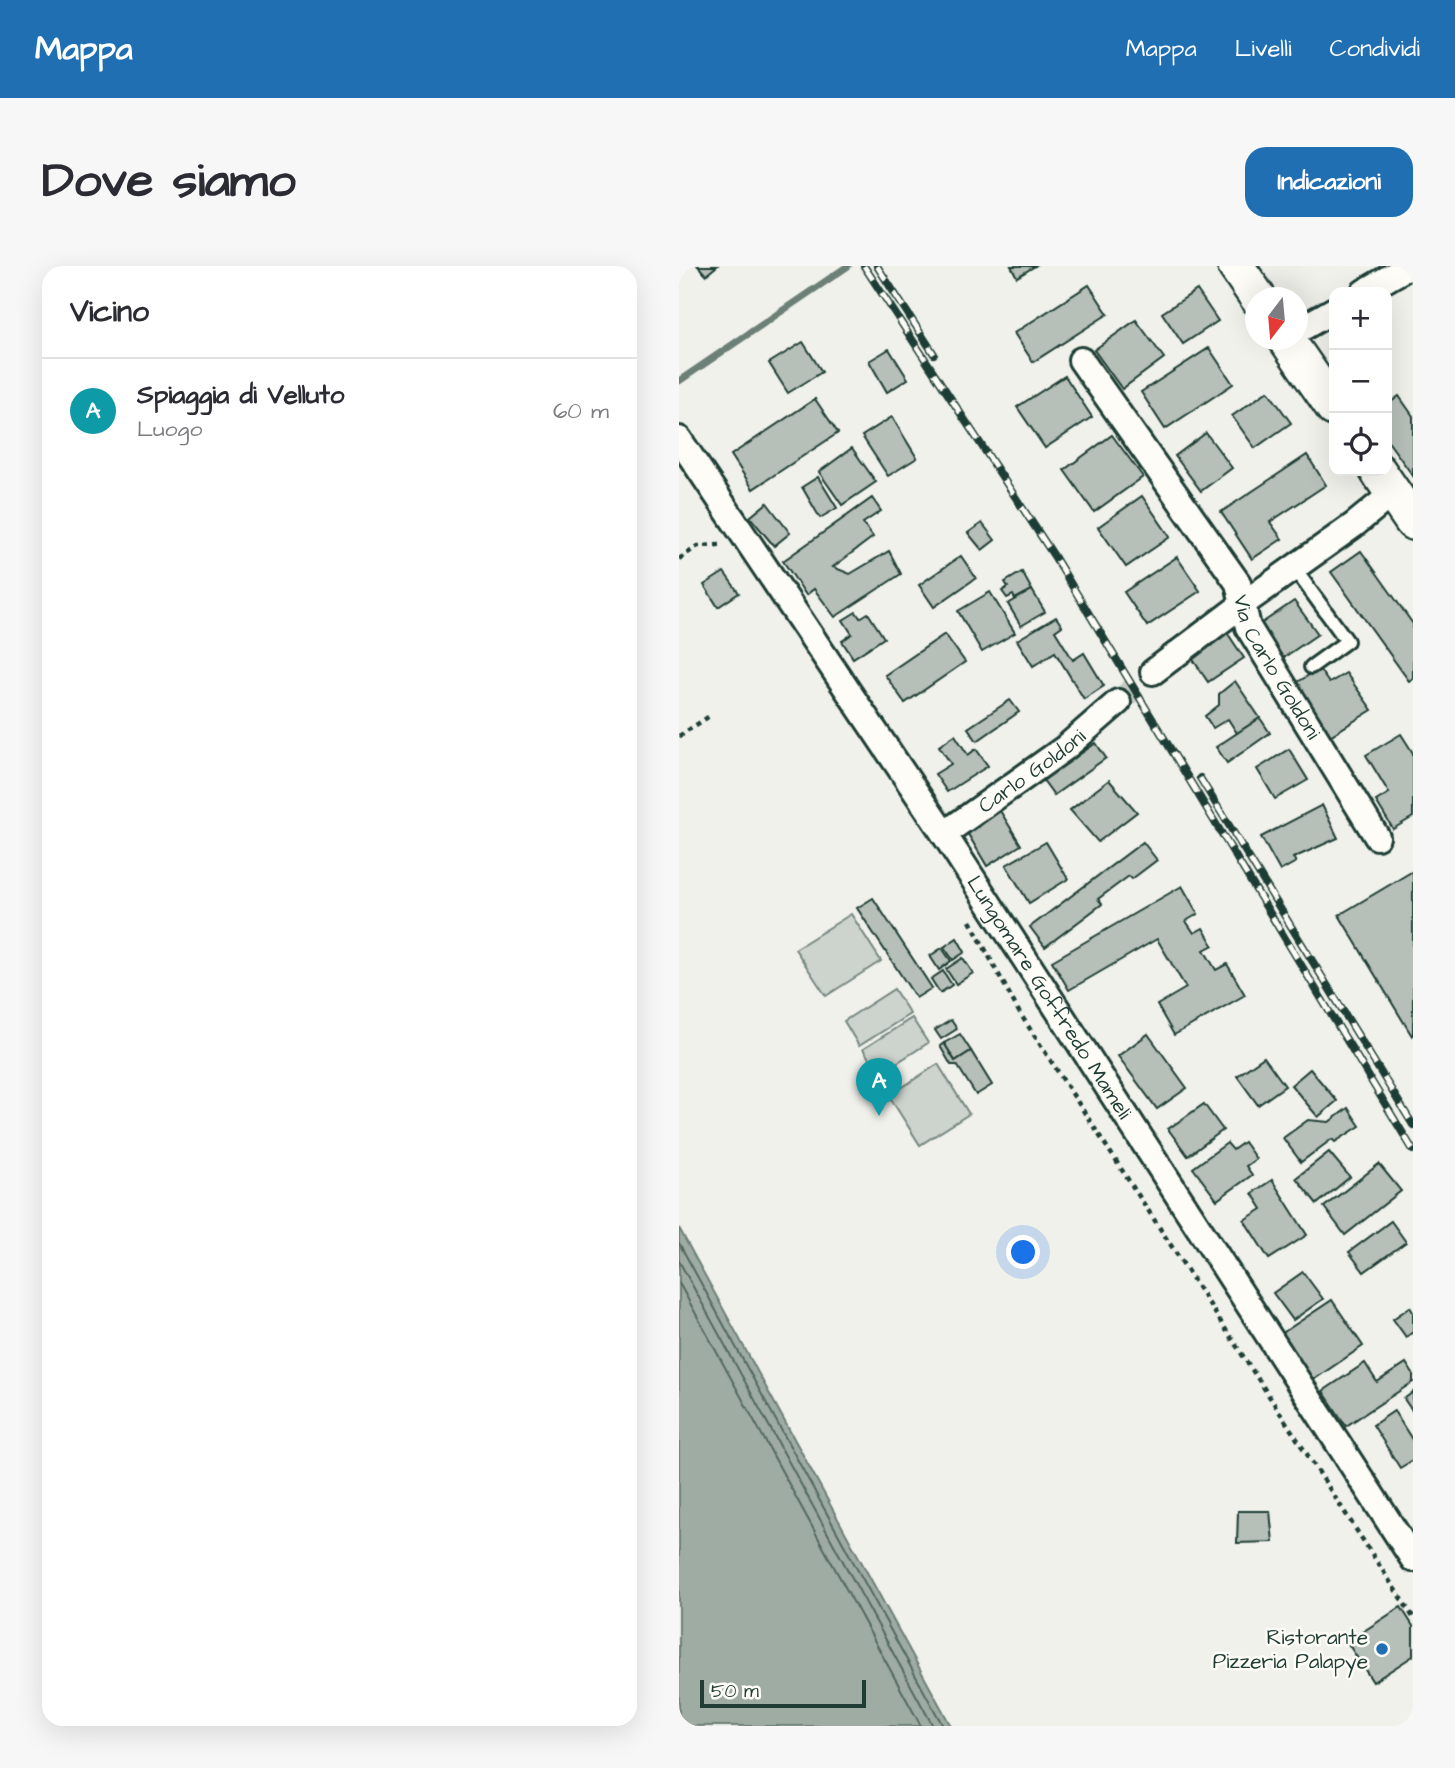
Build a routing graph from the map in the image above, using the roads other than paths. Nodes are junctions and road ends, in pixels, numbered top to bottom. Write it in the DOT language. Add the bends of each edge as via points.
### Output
graph roads {
  1 [pos="1236,266"];
  2 [pos="1409,266"];
  3 [pos="1250,287"];
  4 [pos="1373,287"];
  5 [pos="1329,313"];
  6 [pos="1308,325"];
  7 [pos="1294,350"];
  8 [pos="1081,360"];
  9 [pos="1329,401"];
  10 [pos="683,445"];
  11 [pos="1386,482"];
  12 [pos="1413,522"];
  13 [pos="1294,568"];
  14 [pos="1243,604"];
  15 [pos="1311,667"];
  16 [pos="1153,672"];
  17 [pos="1118,702"];
  18 [pos="944,834"];
  19 [pos="1377,837"];
  20 [pos="1413,1559"];
  1 -- 3 [label="main road"];
  2 -- 4 [label="street"];
  5 -- 6 [label="street"];
  7 -- 9 [label="main road"];
  8 -- 14 [label="street, Via Carlo Goldoni" via="1238,583"];
  10 -- 18 [label="street, Lungomare Goffredo Mameli"];
  11 -- 12 [label="main road"];
  11 -- 13 [label="street" via="1354,525"];
  13 -- 14 [label="street"];
  13 -- 15 [label="lane" via="1347,641"];
  14 -- 16 [label="street"];
  14 -- 19 [label="street, Via Carlo Goldoni" via="1248,627"];
  17 -- 18 [label="street, Carlo Goldoni" via="1065,748"];
  18 -- 20 [label="street, Lungomare Goffredo Mameli"];
}
